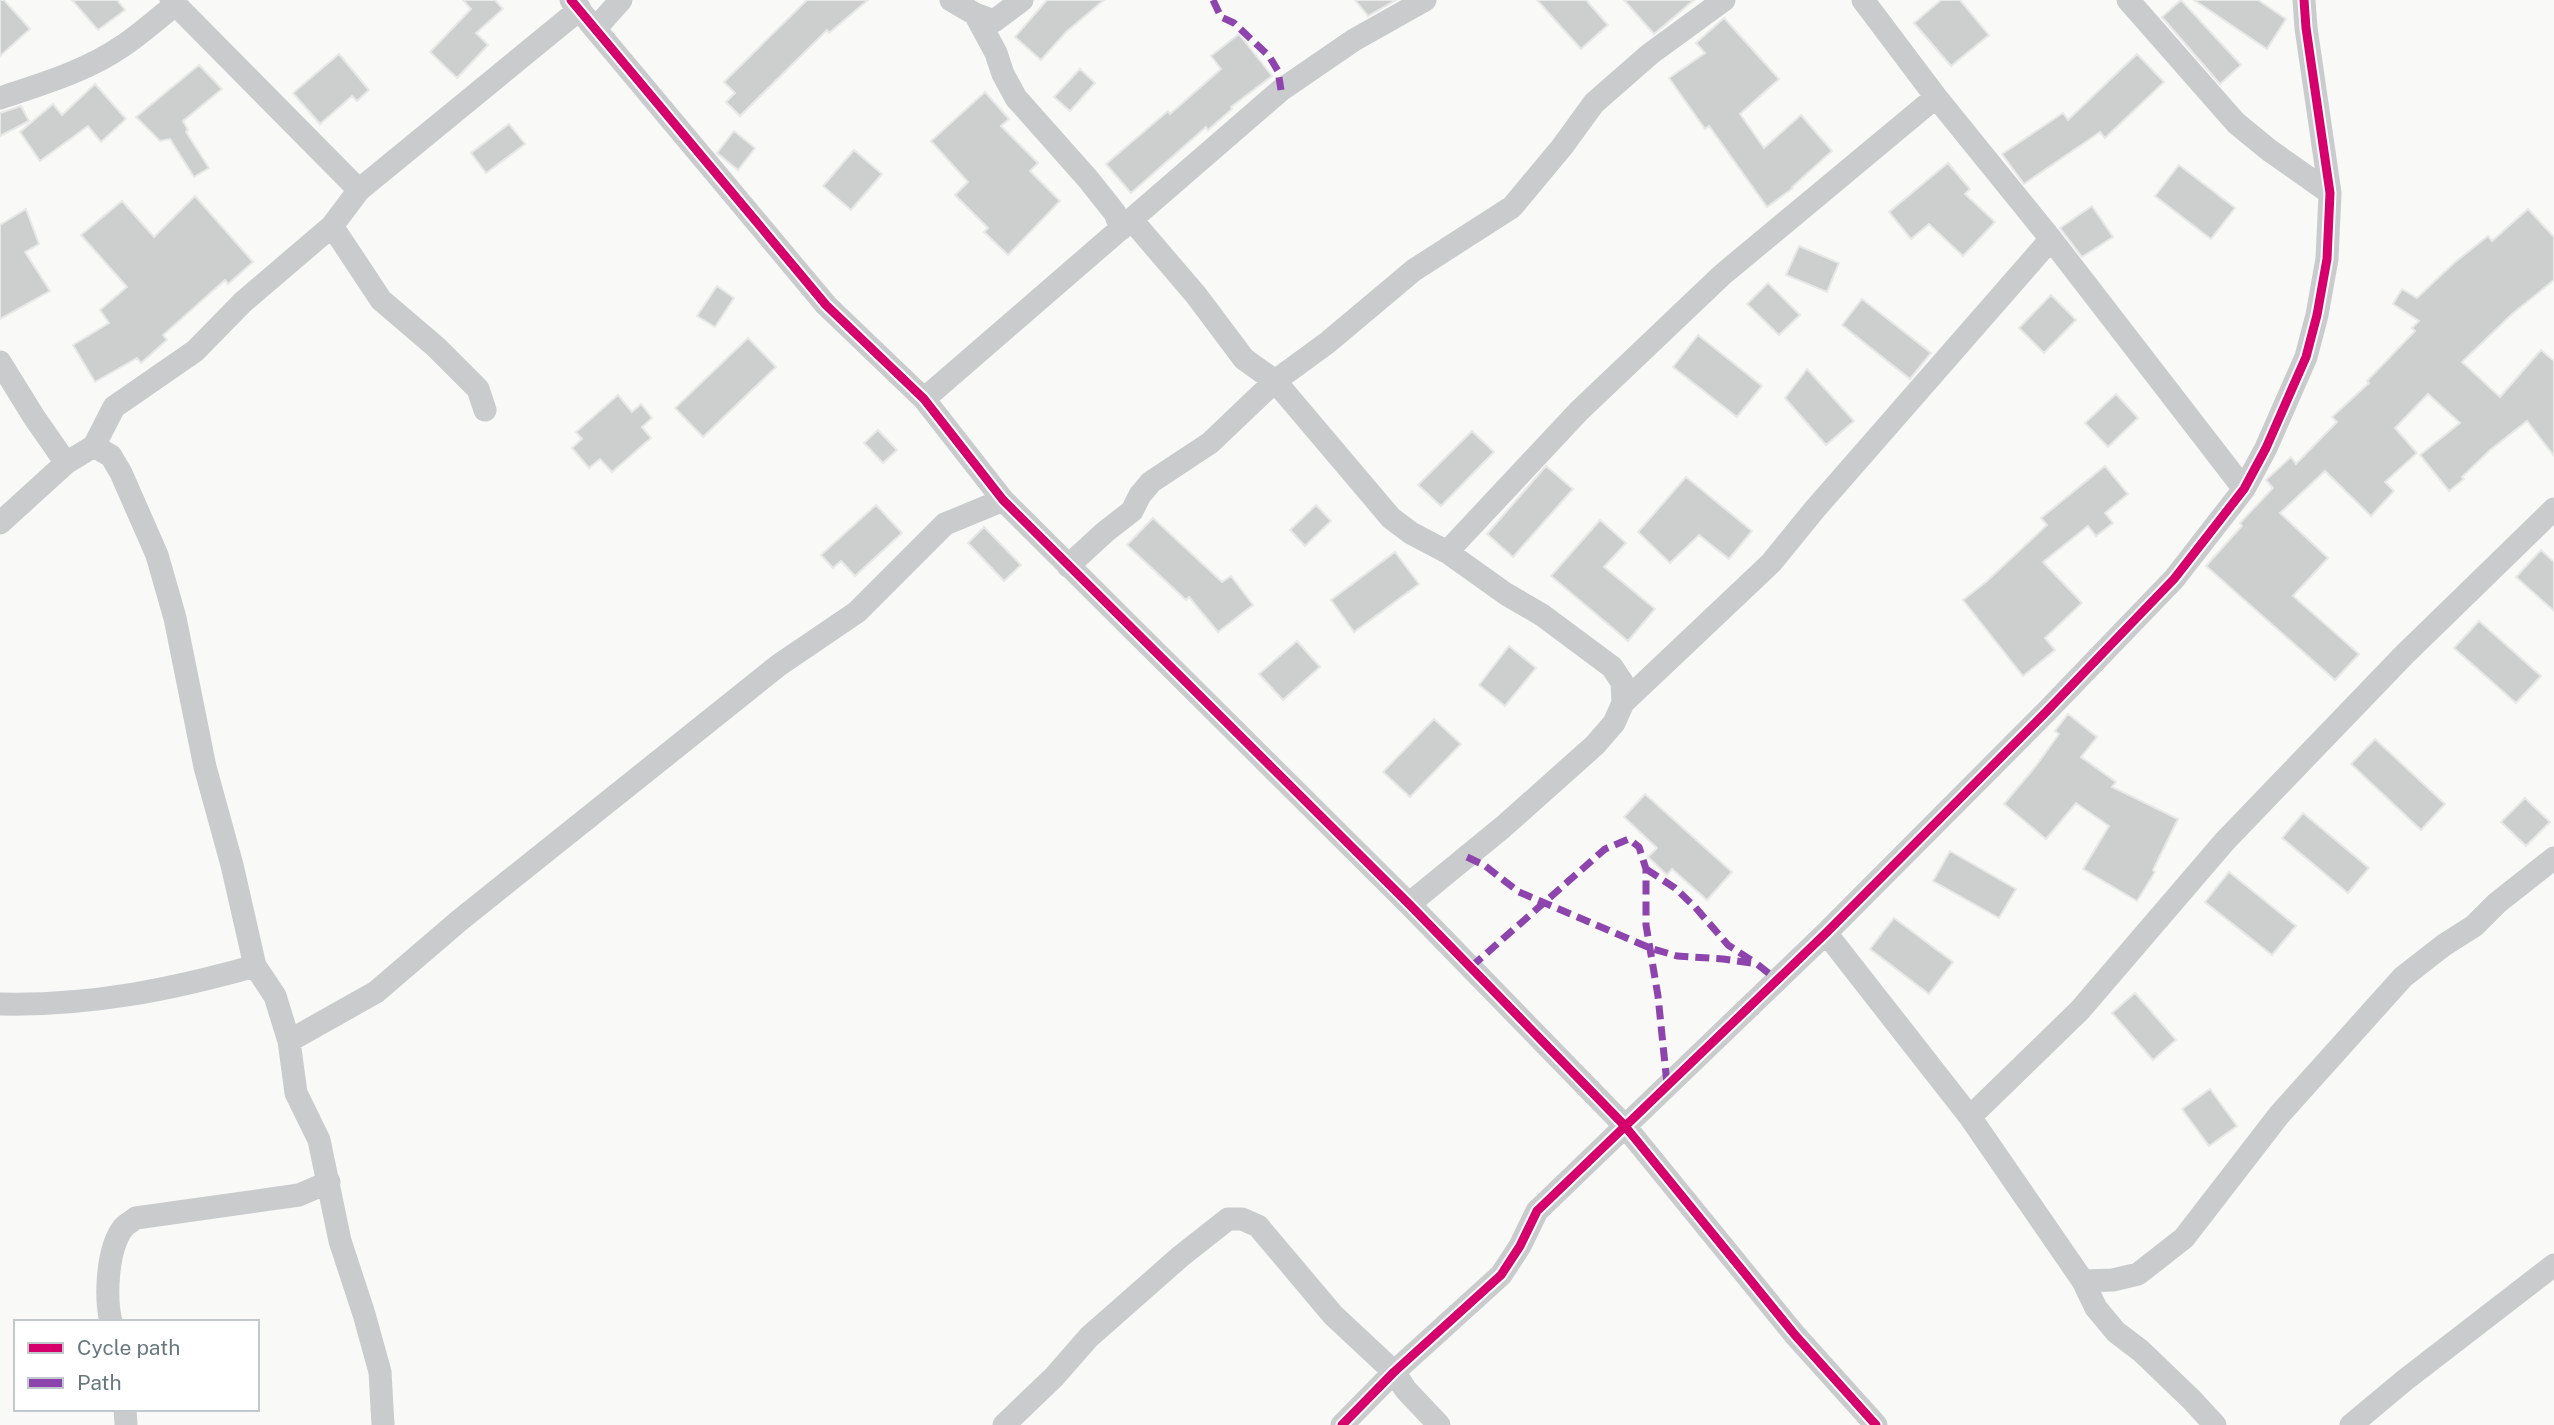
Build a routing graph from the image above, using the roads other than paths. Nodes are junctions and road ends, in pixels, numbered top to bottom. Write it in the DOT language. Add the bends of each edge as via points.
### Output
graph roads {
  1 [pos="621,0"];
  2 [pos="951,0"];
  3 [pos="1022,0"];
  4 [pos="1425,0"];
  5 [pos="1724,0"];
  6 [pos="1863,0"];
  7 [pos="2128,0"];
  8 [pos="2304,0"];
  9 [pos="173,2"];
  10 [pos="575,5"];
  11 [pos="975,15"];
  12 [pos="595,29"];
  13 [pos="1936,97"];
  14 [pos="0,98"];
  15 [pos="359,190"];
  16 [pos="2330,193"];
  17 [pos="1126,224"];
  18 [pos="332,226"];
  19 [pos="2051,239"];
  20 [pos="0,362"];
  21 [pos="1275,381"];
  22 [pos="924,399"];
  23 [pos="485,410"];
  24 [pos="94,446"];
  25 [pos="66,463"];
  26 [pos="2244,489"];
  27 [pos="1003,500"];
  28 [pos="2554,509"];
  29 [pos="0,523"];
  30 [pos="1447,552"];
  31 [pos="1068,566"];
  32 [pos="1623,703"];
  33 [pos="2554,858"];
  34 [pos="1409,904"];
  35 [pos="1826,933"];
  36 [pos="255,966"];
  37 [pos="0,1004"];
  38 [pos="289,1041"];
  39 [pos="1970,1117"];
  40 [pos="1624,1125"];
  41 [pos="329,1182"];
  42 [pos="2554,1265"];
  43 [pos="2083,1281"];
  44 [pos="111,1320"];
  45 [pos="1394,1372"];
  46 [pos="383,1425"];
  47 [pos="1004,1425"];
  48 [pos="1342,1425"];
  49 [pos="1439,1425"];
  50 [pos="1876,1425"];
  51 [pos="2215,1425"];
  52 [pos="2351,1425"];
  1 -- 12 [label="street"];
  2 -- 11 [label="street"];
  3 -- 11 [label="street" via="994,21"];
  4 -- 17 [label="street" via="1354,40 1281,90"];
  5 -- 21 [label="street" via="1650,54 1594,103 1511,206 1414,270"];
  6 -- 13 [label="street"];
  7 -- 16 [label="street" via="2236,123"];
  8 -- 16 [label="street"];
  9 -- 14 [label="street" via="124,46 62,77"];
  9 -- 15 [label="street"];
  10 -- 12 [label="street"];
  10 -- 15 [label="street"];
  11 -- 17 [label="street" via="1016,98"];
  12 -- 22 [label="street" via="826,305"];
  13 -- 19 [label="street"];
  13 -- 30 [label="street" via="1722,275 1579,411"];
  15 -- 18 [label="street"];
  16 -- 26 [label="street" via="2327,259 2306,357"];
  17 -- 21 [label="street" via="1196,295 1244,359"];
  17 -- 22 [label="street"];
  18 -- 23 [label="street" via="381,300 478,389"];
  18 -- 24 [label="street" via="243,302 195,351 114,407"];
  19 -- 26 [label="street"];
  19 -- 32 [label="street" via="1771,563"];
  20 -- 25 [label="street"];
  21 -- 30 [label="street" via="1391,518"];
  21 -- 31 [label="street" via="1210,443 1151,482 1132,511"];
  22 -- 27 [label="street"];
  24 -- 25 [label="street"];
  24 -- 36 [label="street" via="111,456 121,473 157,555"];
  25 -- 29 [label="street"];
  26 -- 35 [label="street" via="2174,579"];
  27 -- 31 [label="street"];
  27 -- 38 [label="street" via="945,524 857,612 779,665 376,992"];
  28 -- 39 [label="street" via="2404,655 2225,841 2080,1010"];
  30 -- 32 [label="street" via="1612,667 1622,682"];
  31 -- 34 [label="street"];
  32 -- 34 [label="street" via="1614,723 1595,745"];
  33 -- 43 [label="street" via="2474,926 2403,977 2279,1115 2184,1238 2138,1274"];
  34 -- 40 [label="street"];
  35 -- 39 [label="street"];
  35 -- 40 [label="street"];
  36 -- 37 [label="street" via="185,986 110,998 50,1005"];
  36 -- 38 [label="street" via="275,996"];
  38 -- 41 [label="street" via="296,1093 318,1140"];
  39 -- 43 [label="street"];
  40 -- 45 [label="street" via="1537,1211 1501,1275"];
  40 -- 50 [label="street" via="1795,1335"];
  41 -- 44 [label="street" via="299,1195 136,1218 123,1226 114,1245 107,1292"];
  41 -- 46 [label="street" via="340,1241 380,1372"];
  42 -- 52 [label="street"];
  43 -- 51 [label="street" via="2096,1308 2116,1332"];
  45 -- 47 [label="street" via="1333,1315 1258,1226 1228,1219 1089,1337"];
  45 -- 48 [label="street"];
  45 -- 49 [label="street"];
}
